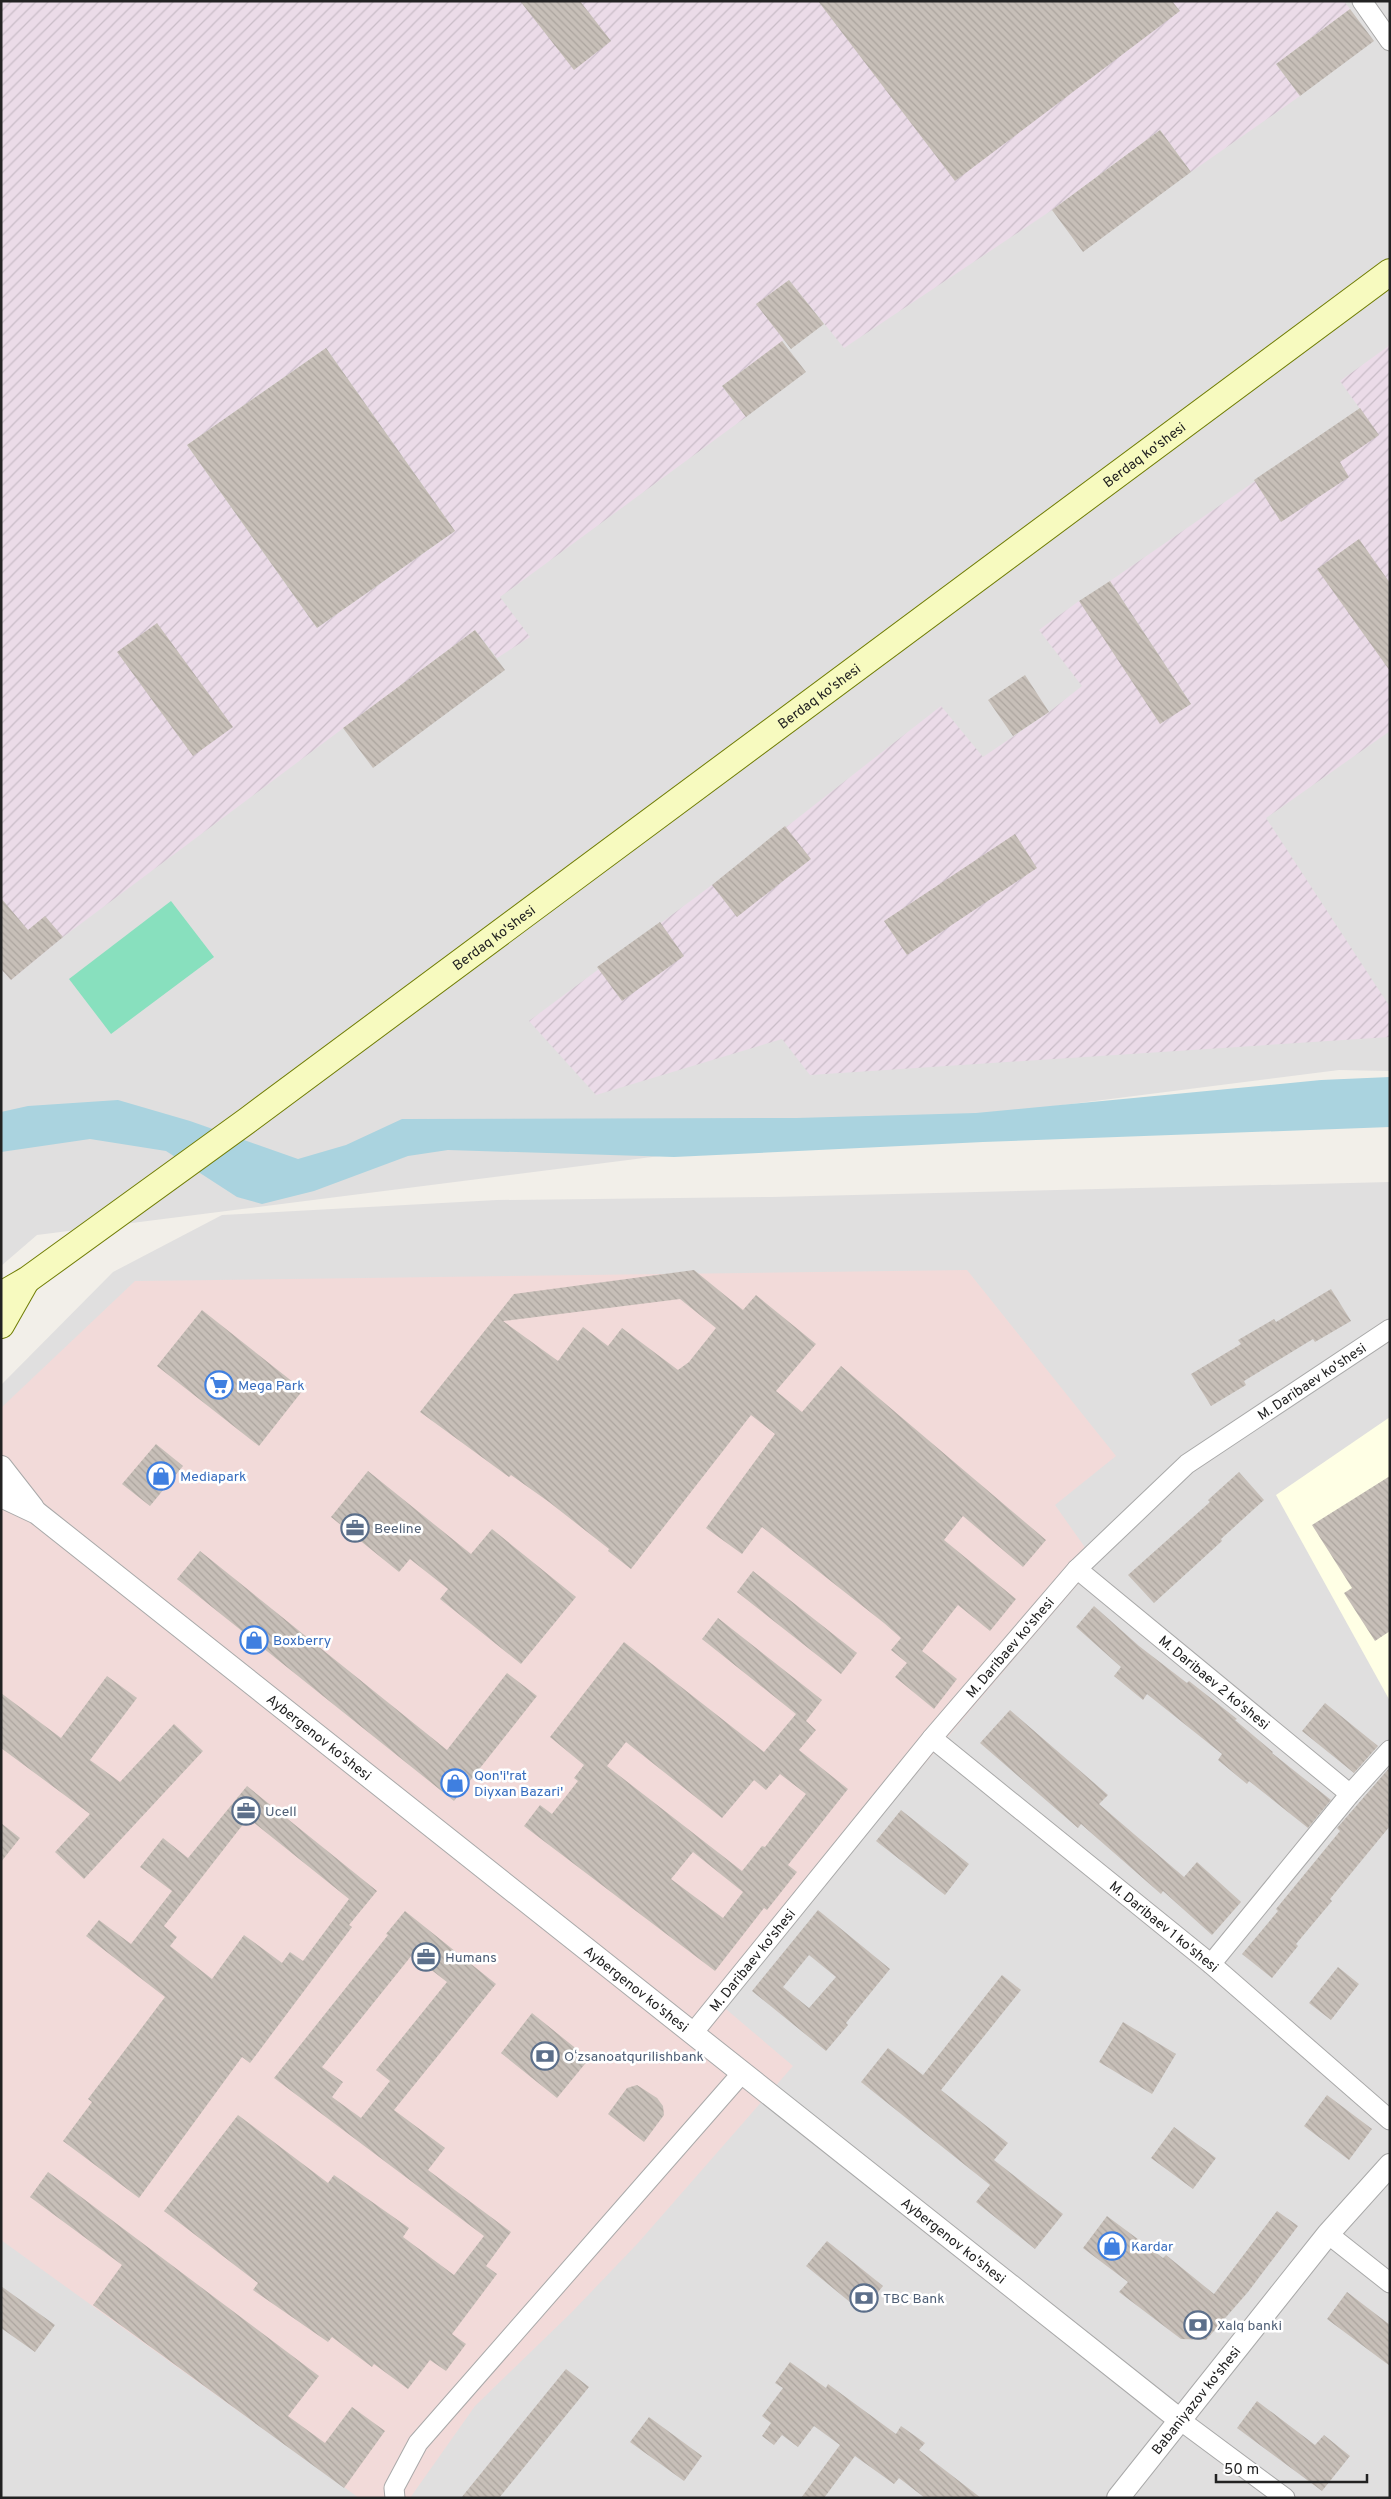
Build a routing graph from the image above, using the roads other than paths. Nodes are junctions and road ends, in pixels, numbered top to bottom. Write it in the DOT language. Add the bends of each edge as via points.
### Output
graph roads {
  1 [pos="1362,1"];
  2 [pos="1390,41"];
  3 [pos="1390,272"];
  4 [pos="27,1280"];
  5 [pos="1,1295"];
  6 [pos="1,1325"];
  7 [pos="1390,1329"];
  8 [pos="1,1467"];
  9 [pos="1,1496"];
  10 [pos="37,1513"];
  11 [pos="1077,1569"];
  12 [pos="932,1738"];
  13 [pos="1390,1750"];
  14 [pos="1350,1794"];
  15 [pos="1211,1964"];
  16 [pos="693,2033"];
  17 [pos="742,2073"];
  18 [pos="1390,2120"];
  19 [pos="1390,2165"];
  20 [pos="1328,2234"];
  21 [pos="1390,2283"];
  22 [pos="1180,2420"];
  23 [pos="395,2498"];
  24 [pos="1118,2498"];
  25 [pos="1286,2498"];
  1 -- 2 [label="street"];
  3 -- 4 [label="main road, Berdaq ko'shesi" via="248,1120"];
  4 -- 5 [label="main road, Berdaq ko'shesi"];
  4 -- 6 [label="main road"];
  7 -- 11 [label="street, M. Daribaev ko'shesi" via="1187,1464"];
  8 -- 10 [label="street, Aybergenov ko'shesi"];
  9 -- 10 [label="street, Aybergenov ko'shesi"];
  10 -- 16 [label="street, Aybergenov ko'shesi"];
  11 -- 12 [label="street, M. Daribaev ko'shesi"];
  11 -- 14 [label="street, M. Daribaev 2 ko'shesi"];
  12 -- 15 [label="street, M. Daribaev 1 ko'shesi"];
  12 -- 16 [label="street, M. Daribaev ko'shesi"];
  13 -- 14 [label="street"];
  14 -- 15 [label="street"];
  15 -- 18 [label="street, M. Daribaev 1 ko'shesi"];
  16 -- 17 [label="street, Aybergenov ko'shesi"];
  17 -- 22 [label="street, Aybergenov ko'shesi"];
  17 -- 23 [label="street" via="418,2443 394,2488"];
  19 -- 20 [label="street, Babaniyazov ko‘shesi"];
  20 -- 21 [label="street"];
  20 -- 22 [label="street, Babaniyazov ko‘shesi"];
  22 -- 24 [label="street, Babaniyazov ko‘shesi"];
  22 -- 25 [label="street, Aybergenov ko'shesi"];
}
